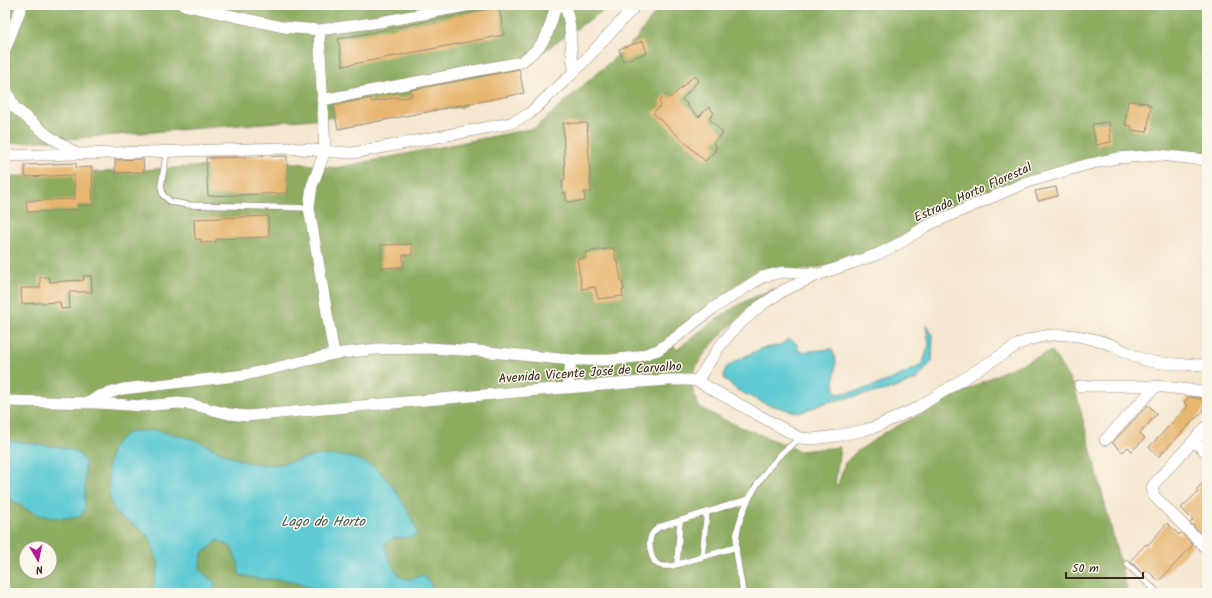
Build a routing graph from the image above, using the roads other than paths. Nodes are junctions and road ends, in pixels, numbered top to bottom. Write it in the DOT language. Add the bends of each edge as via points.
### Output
graph roads {
  1 [pos="22,5"];
  2 [pos="183,5"];
  3 [pos="471,5"];
  4 [pos="556,5"];
  5 [pos="564,5"];
  6 [pos="636,5"];
  7 [pos="437,8"];
  8 [pos="319,30"];
  9 [pos="5,50"];
  10 [pos="575,71"];
  11 [pos="5,86"];
  12 [pos="322,100"];
  13 [pos="167,151"];
  14 [pos="325,151"];
  15 [pos="77,154"];
  16 [pos="5,156"];
  17 [pos="1207,160"];
  18 [pos="309,208"];
  19 [pos="824,272"];
  20 [pos="334,354"];
  21 [pos="571,360"];
  22 [pos="1207,365"];
  23 [pos="697,381"];
  24 [pos="1080,386"];
  25 [pos="1156,386"];
  26 [pos="568,388"];
  27 [pos="1207,392"];
  28 [pos="5,401"];
  29 [pos="87,403"];
  30 [pos="1207,426"];
  31 [pos="800,438"];
  32 [pos="1105,440"];
  33 [pos="1194,441"];
  34 [pos="1207,453"];
  35 [pos="749,499"];
  36 [pos="707,512"];
  37 [pos="680,520"];
  38 [pos="736,547"];
  39 [pos="1207,549"];
  40 [pos="702,557"];
  41 [pos="677,564"];
  42 [pos="1127,564"];
  43 [pos="743,593"];
  44 [pos="1158,593"];
  1 -- 9 [label="street"];
  2 -- 8 [label="street" via="283,27"];
  3 -- 7 [label="street"];
  4 -- 12 [label="street" via="546,38 535,52 521,62"];
  5 -- 10 [label="street"];
  6 -- 10 [label="street"];
  7 -- 8 [label="street" via="380,22"];
  8 -- 12 [label="street"];
  10 -- 14 [label="street" via="529,114 511,122 353,153"];
  11 -- 15 [label="street" via="14,107 46,134"];
  12 -- 14 [label="street"];
  13 -- 14 [label="street" via="283,148"];
  13 -- 15 [label="street"];
  13 -- 18 [label="lane" via="161,186 163,195 171,202 188,205"];
  14 -- 18 [label="street" via="312,186"];
  15 -- 16 [label="street"];
  17 -- 19 [label="street, Estrada Horto Florestal" via="1159,155 1134,156 1096,162 1047,176 1011,188 934,222 878,254"];
  18 -- 20 [label="street"];
  19 -- 21 [label="street" via="782,272 762,277 658,350 636,357 610,360"];
  19 -- 23 [label="street, Estrada Horto Florestal" via="784,290 746,318 720,346"];
  20 -- 21 [label="street" via="377,349 429,348"];
  20 -- 29 [label="street" via="245,375 123,389 99,396"];
  21 -- 26 [label="street"];
  22 -- 31 [label="street, Avenida Vicente José de Carvalho" via="1148,360 1084,337 1040,336 1019,344 917,408 875,427 822,438"];
  23 -- 26 [label="street, Avenida Vicente José de Carvalho" via="679,379"];
  23 -- 31 [label="street, Avenida Vicente José de Carvalho"];
  24 -- 25 [label="street"];
  25 -- 27 [label="street"];
  25 -- 32 [label="street"];
  26 -- 29 [label="street, Avenida Vicente José de Carvalho" via="247,416 178,403 150,406"];
  28 -- 29 [label="street, Avenida Vicente José de Carvalho"];
  30 -- 33 [label="street"];
  31 -- 35 [label="lane" via="779,456"];
  33 -- 34 [label="street"];
  33 -- 39 [label="street" via="1152,488 1154,496"];
  35 -- 36 [label="lane"];
  35 -- 38 [label="lane" via="738,529"];
  36 -- 37 [label="lane"];
  36 -- 40 [label="lane"];
  37 -- 41 [label="lane"];
  37 -- 41 [label="lane" via="654,531 650,542 654,561 664,566"];
  38 -- 40 [label="lane"];
  38 -- 43 [label="lane"];
  40 -- 41 [label="lane"];
  42 -- 44 [label="lane"];
}
